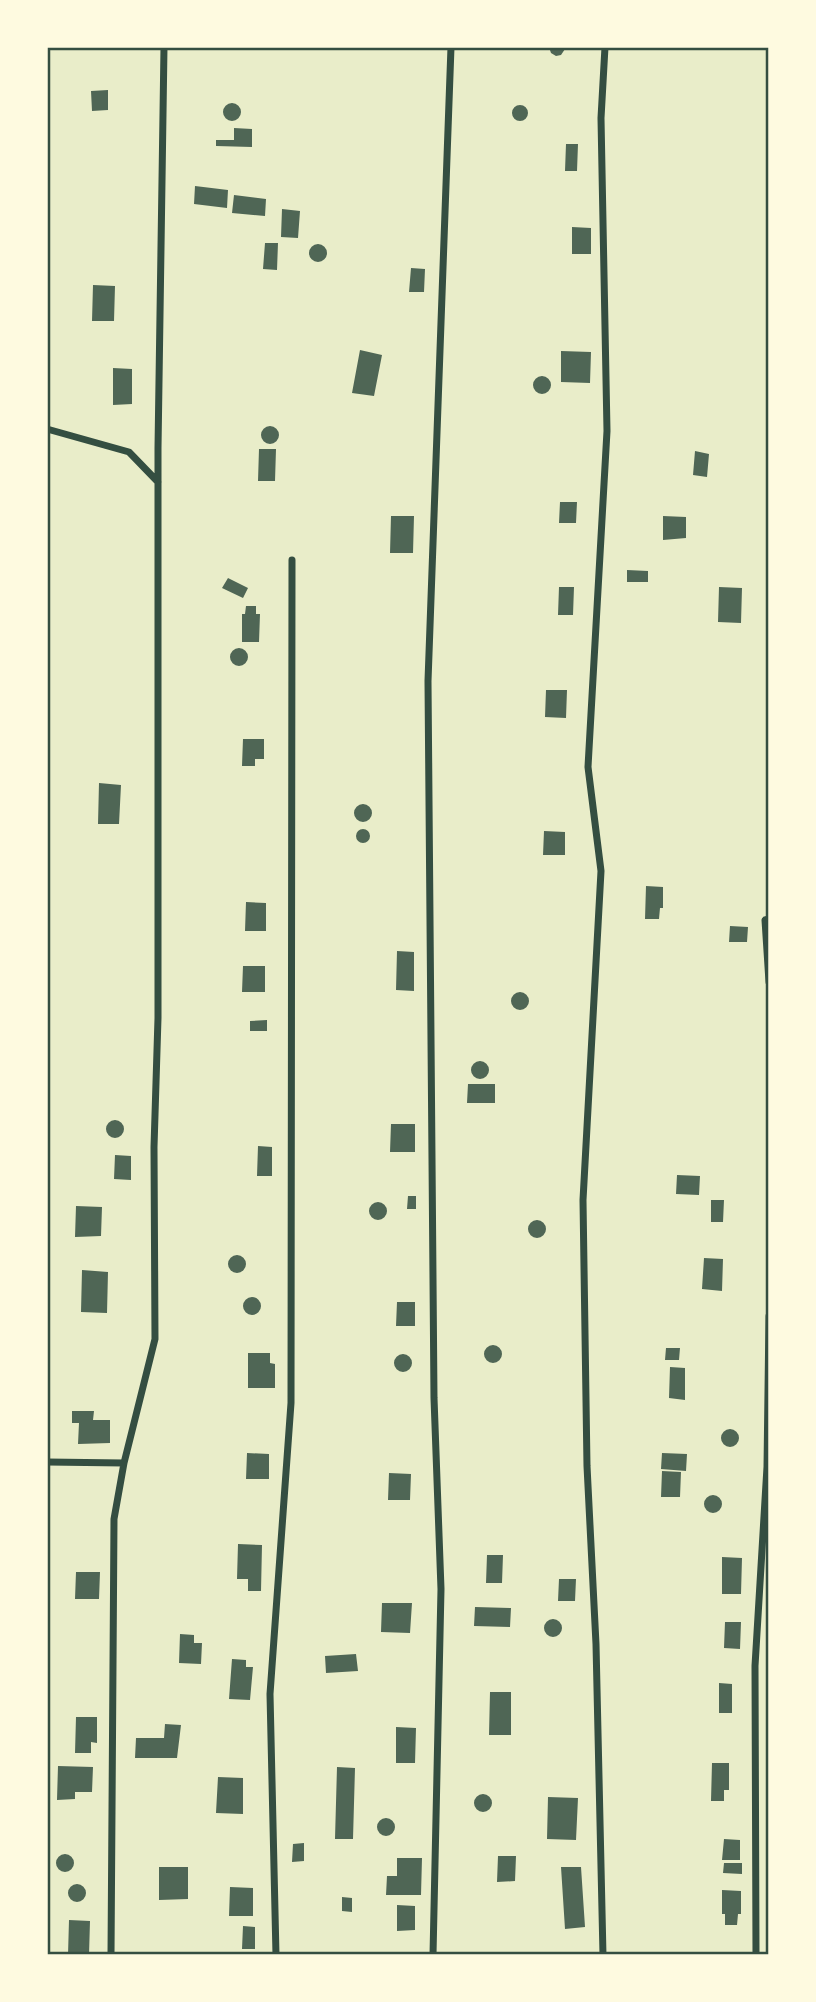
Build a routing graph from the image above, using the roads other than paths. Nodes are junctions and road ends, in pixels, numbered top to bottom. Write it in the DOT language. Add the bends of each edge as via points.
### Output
graph roads {
  1 [pos="164,47"];
  2 [pos="451,47"];
  3 [pos="604,47"];
  4 [pos="47,429"];
  5 [pos="158,482"];
  6 [pos="292,560"];
  7 [pos="769,919"];
  8 [pos="769,982"];
  9 [pos="769,1316"];
  10 [pos="47,1462"];
  11 [pos="124,1463"];
  12 [pos="111,1955"];
  13 [pos="276,1955"];
  14 [pos="433,1955"];
  15 [pos="603,1955"];
  16 [pos="756,1955"];
  1 -- 5 [label="street"];
  2 -- 14 [label="street" via="428,681 434,1398 441,1589"];
  3 -- 15 [label="street" via="601,118 607,431 588,767 601,871 583,1200"];
  4 -- 5 [label="street" via="129,452"];
  5 -- 11 [label="street" via="155,1339"];
  6 -- 13 [label="street" via="291,1403 270,1694"];
  7 -- 8 [label="street" via="765,920"];
  9 -- 16 [label="street" via="767,1467 755,1666"];
  10 -- 11 [label="street"];
  11 -- 12 [label="street" via="114,1519"];
}
